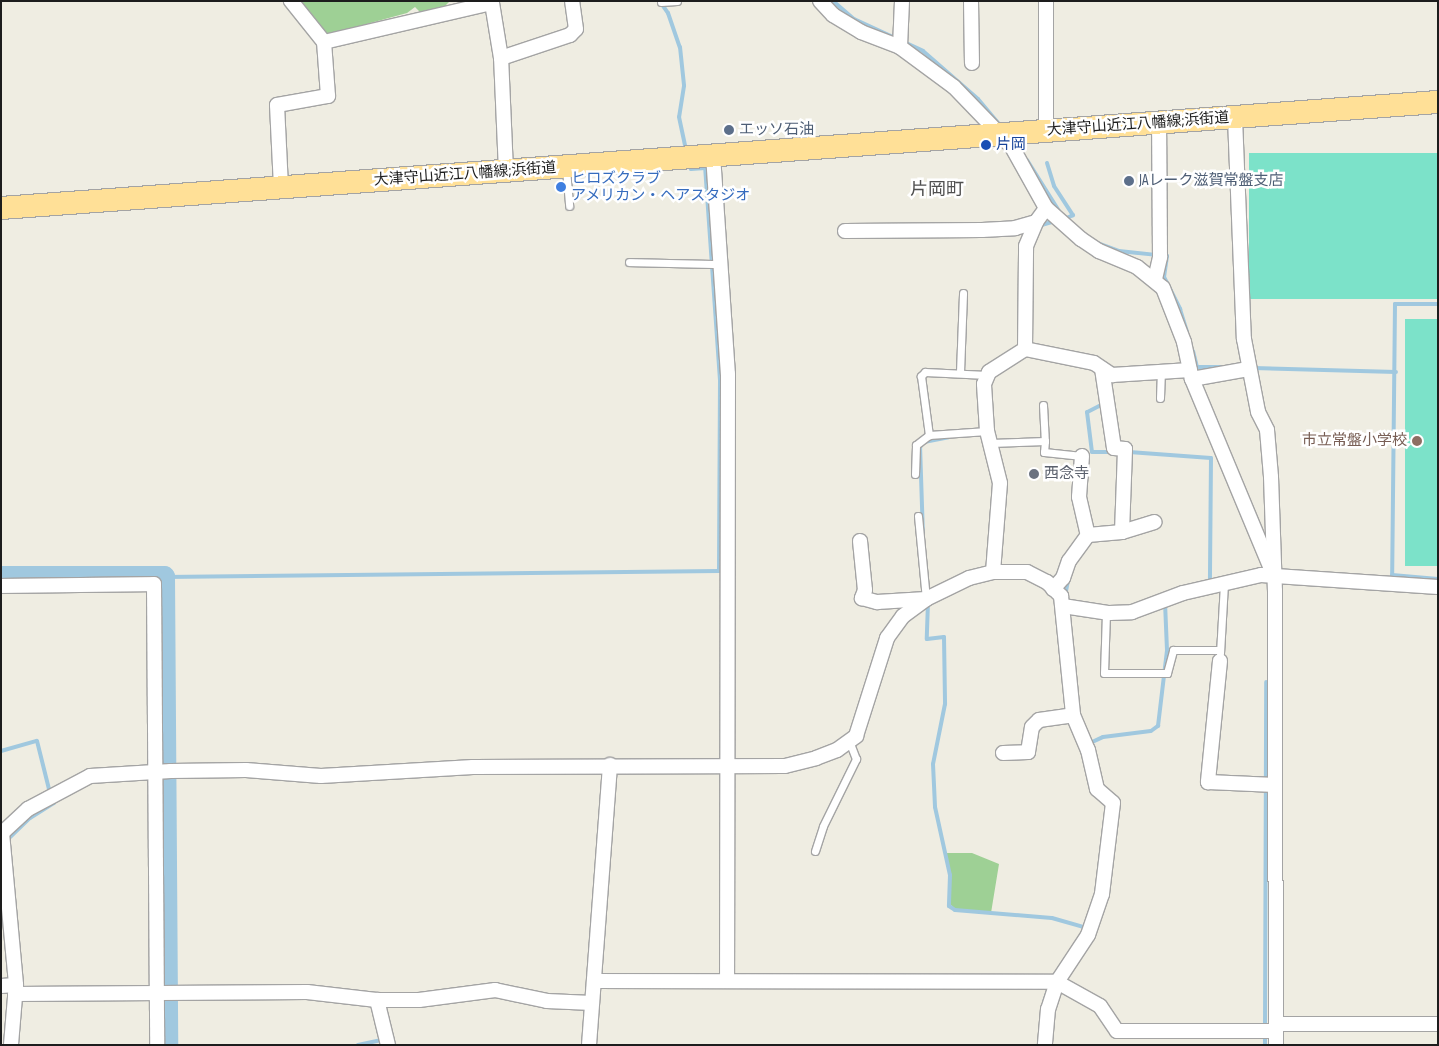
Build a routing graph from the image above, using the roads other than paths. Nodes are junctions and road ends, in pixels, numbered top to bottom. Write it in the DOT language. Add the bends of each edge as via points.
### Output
graph roads {
  1 [pos="291,1"];
  2 [pos="572,1"];
  3 [pos="677,1"];
  4 [pos="820,1"];
  5 [pos="902,1"];
  6 [pos="971,1"];
  7 [pos="1046,1"];
  8 [pos="487,2"];
  9 [pos="661,2"];
  10 [pos="324,42"];
  11 [pos="900,47"];
  12 [pos="501,58"];
  13 [pos="972,63"];
  14 [pos="1438,102"];
  15 [pos="1235,118"];
  16 [pos="1159,123"];
  17 [pos="1046,130"];
  18 [pos="999,134"];
  19 [pos="713,155"];
  20 [pos="566,167"];
  21 [pos="506,170"];
  22 [pos="281,188"];
  23 [pos="569,206"];
  24 [pos="1,208"];
  25 [pos="1046,208"];
  26 [pos="1036,222"];
  27 [pos="845,231"];
  28 [pos="629,262"];
  29 [pos="720,264"];
  30 [pos="1155,279"];
  31 [pos="963,293"];
  32 [pos="1025,349"];
  33 [pos="1102,369"];
  34 [pos="1248,369"];
  35 [pos="1161,371"];
  36 [pos="960,372"];
  37 [pos="987,374"];
  38 [pos="1191,374"];
  39 [pos="1160,398"];
  40 [pos="1043,405"];
  41 [pos="929,436"];
  42 [pos="989,437"];
  43 [pos="1045,442"];
  44 [pos="1082,456"];
  45 [pos="915,474"];
  46 [pos="918,516"];
  47 [pos="1155,522"];
  48 [pos="1122,532"];
  49 [pos="1088,534"];
  50 [pos="860,542"];
  51 [pos="993,572"];
  52 [pos="1273,575"];
  53 [pos="1224,583"];
  54 [pos="1,586"];
  55 [pos="1438,587"];
  56 [pos="1053,589"];
  57 [pos="926,599"];
  58 [pos="1063,606"];
  59 [pos="1106,613"];
  60 [pos="1220,656"];
  61 [pos="1073,715"];
  62 [pos="850,743"];
  63 [pos="1003,753"];
  64 [pos="610,765"];
  65 [pos="726,766"];
  66 [pos="161,771"];
  67 [pos="1269,785"];
  68 [pos="2,833"];
  69 [pos="815,851"];
  70 [pos="594,981"];
  71 [pos="727,981"];
  72 [pos="1057,982"];
  73 [pos="1,986"];
  74 [pos="16,989"];
  75 [pos="163,993"];
  76 [pos="377,1000"];
  77 [pos="592,1003"];
  78 [pos="1438,1024"];
  79 [pos="1272,1032"];
  80 [pos="11,1045"];
  81 [pos="158,1045"];
  82 [pos="388,1045"];
  83 [pos="589,1045"];
  84 [pos="1045,1045"];
  1 -- 10 [label="street"];
  2 -- 12 [label="street" via="576,29 570,35"];
  3 -- 9 [label="lane"];
  4 -- 11 [label="street" via="833,15 861,32"];
  5 -- 11 [label="street"];
  6 -- 13 [label="street"];
  7 -- 17 [label="street"];
  8 -- 10 [label="street"];
  8 -- 12 [label="street" via="492,3"];
  10 -- 22 [label="street" via="328,96 277,105"];
  11 -- 18 [label="street" via="954,87"];
  12 -- 21 [label="street"];
  14 -- 15 [label="main road, 大津守山近江八幡線;浜街道"];
  15 -- 16 [label="main road, 大津守山近江八幡線;浜街道"];
  15 -- 34 [label="street"];
  16 -- 17 [label="main road, 大津守山近江八幡線;浜街道"];
  16 -- 30 [label="street" via="1160,258"];
  17 -- 18 [label="main road, 大津守山近江八幡線;浜街道"];
  18 -- 19 [label="main road, 大津守山近江八幡線;浜街道"];
  18 -- 25 [label="street" via="1026,169"];
  19 -- 20 [label="main road, 大津守山近江八幡線;浜街道"];
  19 -- 29 [label="street"];
  20 -- 21 [label="main road, 大津守山近江八幡線;浜街道"];
  20 -- 23 [label="lane"];
  21 -- 22 [label="main road, 大津守山近江八幡線;浜街道"];
  22 -- 24 [label="main road, 大津守山近江八幡線;浜街道"];
  25 -- 26 [label="street"];
  25 -- 30 [label="street" via="1099,251 1137,267"];
  26 -- 27 [label="street" via="1015,228 982,230"];
  26 -- 32 [label="street" via="1026,246"];
  28 -- 29 [label="lane"];
  29 -- 65 [label="street" via="728,374"];
  30 -- 38 [label="street" via="1176,318"];
  31 -- 36 [label="lane"];
  32 -- 33 [label="street" via="1094,363"];
  32 -- 37 [label="street"];
  33 -- 35 [label="street" via="1112,375"];
  33 -- 48 [label="street" via="1114,448 1125,449"];
  34 -- 38 [label="street"];
  34 -- 52 [label="street" via="1258,412 1268,430"];
  35 -- 38 [label="street"];
  35 -- 39 [label="lane"];
  36 -- 37 [label="lane"];
  36 -- 41 [label="lane" via="925,372 921,376"];
  37 -- 42 [label="street" via="983,400"];
  38 -- 52 [label="street"];
  40 -- 43 [label="lane"];
  41 -- 42 [label="lane"];
  41 -- 45 [label="lane" via="916,446"];
  42 -- 43 [label="lane"];
  42 -- 51 [label="street" via="1000,483"];
  43 -- 44 [label="lane" via="1044,452"];
  44 -- 49 [label="street" via="1079,498"];
  46 -- 57 [label="lane"];
  47 -- 48 [label="street"];
  48 -- 49 [label="street"];
  49 -- 56 [label="street"];
  50 -- 57 [label="street" via="865,590 862,598 877,602"];
  51 -- 56 [label="street" via="1027,572 1038,576"];
  51 -- 57 [label="street" via="959,582"];
  52 -- 53 [label="street"];
  52 -- 55 [label="street"];
  52 -- 67 [label="street"];
  53 -- 59 [label="street" via="1183,592 1132,612"];
  53 -- 60 [label="lane"];
  54 -- 66 [label="street" via="154,584"];
  56 -- 58 [label="street"];
  57 -- 62 [label="street" via="903,616 887,638 867,709"];
  58 -- 59 [label="street"];
  58 -- 61 [label="street"];
  59 -- 60 [label="lane" via="1104,673 1166,673 1173,650"];
  60 -- 67 [label="street" via="1208,782"];
  61 -- 63 [label="street" via="1039,720 1032,727 1028,752"];
  61 -- 72 [label="street" via="1088,750 1098,789 1113,803 1102,894 1088,935"];
  62 -- 65 [label="street" via="816,758 785,766"];
  62 -- 69 [label="lane" via="856,759 823,826"];
  64 -- 65 [label="street"];
  64 -- 66 [label="street" via="473,767 321,776 246,770"];
  64 -- 70 [label="street"];
  65 -- 71 [label="street"];
  66 -- 68 [label="street" via="90,776 28,809"];
  66 -- 75 [label="street"];
  67 -- 79 [label="street"];
  68 -- 74 [label="street"];
  70 -- 71 [label="street"];
  70 -- 77 [label="street"];
  71 -- 72 [label="street"];
  72 -- 79 [label="street" via="1100,1006 1117,1031"];
  72 -- 84 [label="street" via="1048,1009"];
  73 -- 74 [label="street"];
  74 -- 75 [label="street"];
  74 -- 80 [label="street"];
  75 -- 76 [label="street" via="307,992"];
  75 -- 81 [label="street"];
  76 -- 77 [label="street" via="419,1000 495,990 547,1001"];
  76 -- 82 [label="street"];
  77 -- 83 [label="street"];
  78 -- 79 [label="street"];
}
